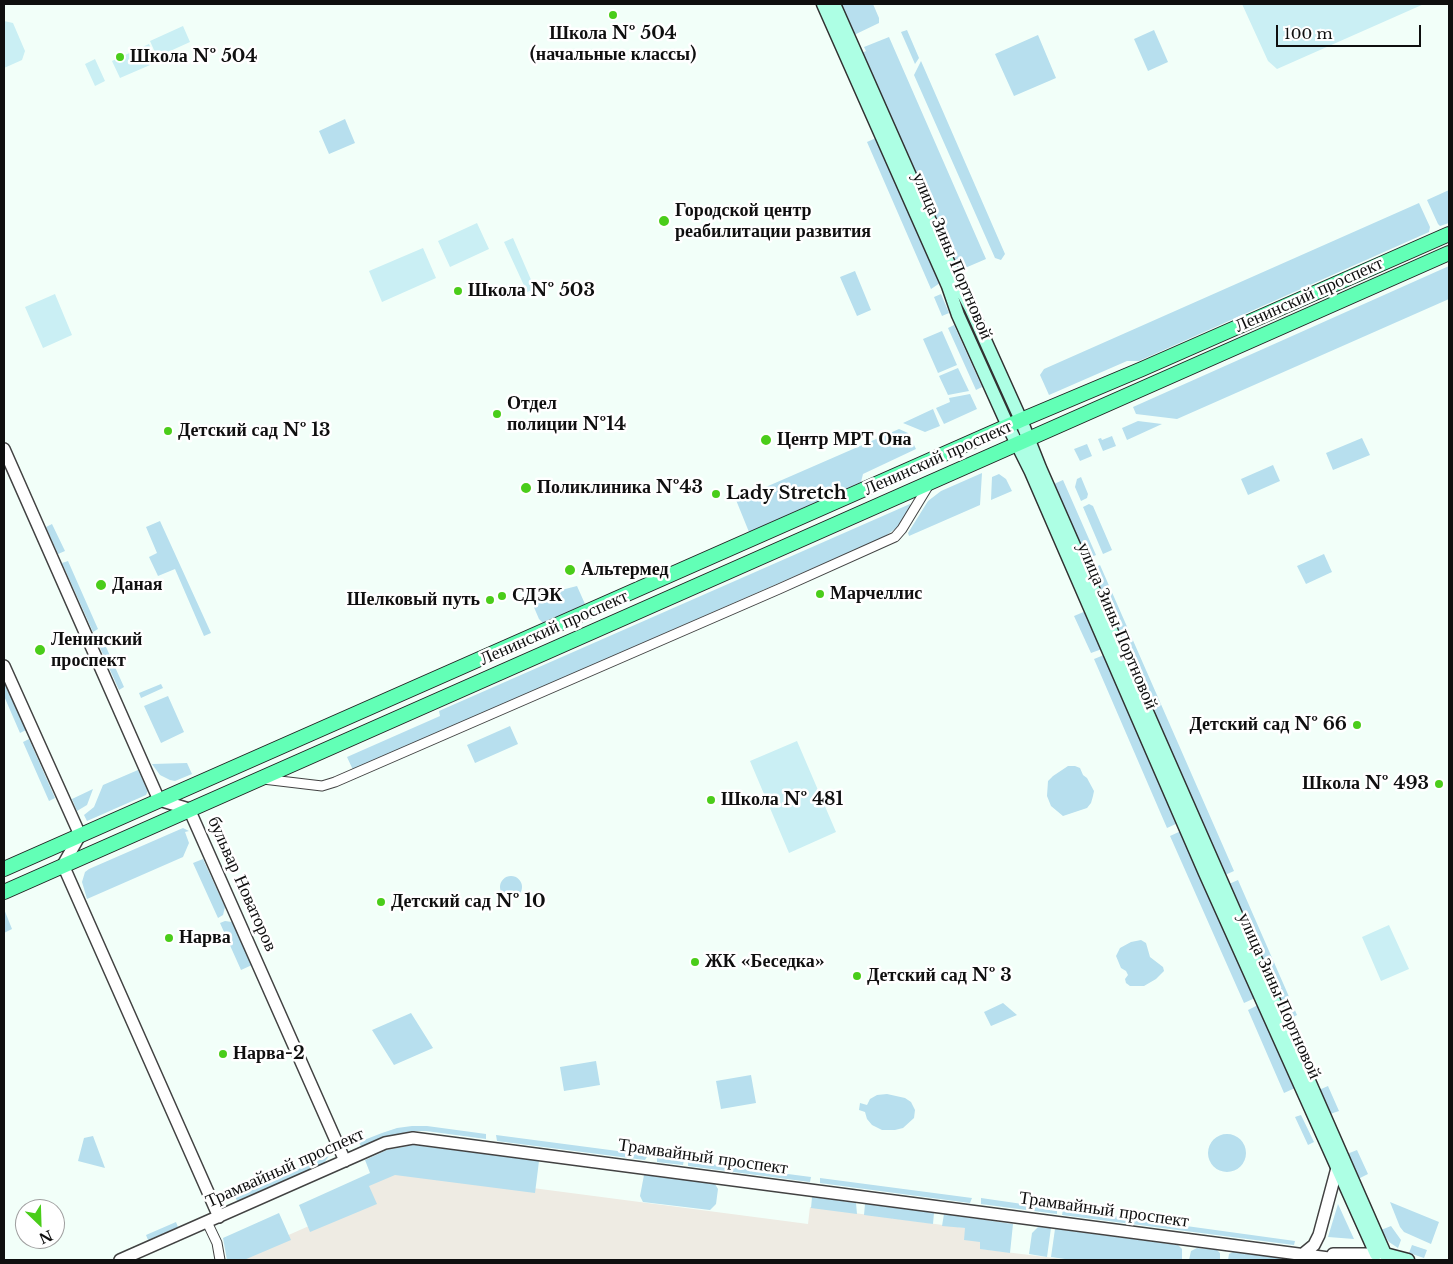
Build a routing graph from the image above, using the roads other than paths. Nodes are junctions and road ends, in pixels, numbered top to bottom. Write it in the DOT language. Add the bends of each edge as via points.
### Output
graph roads {
  1 [pos="824,4"];
  2 [pos="834,4"];
  3 [pos="1449,234"];
  4 [pos="1449,253"];
  5 [pos="1021,420"];
  6 [pos="1008,426"];
  7 [pos="1023,441"];
  8 [pos="4,449"];
  9 [pos="930,482"];
  10 [pos="4,666"];
  11 [pos="260,778"];
  12 [pos="159,800"];
  13 [pos="189,810"];
  14 [pos="168,819"];
  15 [pos="80,835"];
  16 [pos="88,854"];
  17 [pos="63,865"];
  18 [pos="4,869"];
  19 [pos="4,892"];
  20 [pos="345,1161"];
  21 [pos="1337,1168"];
  22 [pos="218,1217"];
  23 [pos="207,1222"];
  24 [pos="1304,1254"];
  25 [pos="1382,1257"];
  26 [pos="120,1260"];
  27 [pos="220,1260"];
  28 [pos="1344,1260"];
  29 [pos="1408,1260"];
  1 -- 6 [label="main road, улица Зины Портновой"];
  2 -- 5 [label="main road, улица Зины Портновой"];
  3 -- 5 [label="main road, Ленинский проспект"];
  4 -- 7 [label="main road, Ленинский проспект"];
  5 -- 6 [label="main road, Ленинский проспект"];
  5 -- 7 [label="main road, улица Зины Портновой"];
  6 -- 7 [label="main road, улица Зины Портновой"];
  6 -- 12 [label="main road, Ленинский проспект"];
  7 -- 9 [label="main road, Ленинский проспект"];
  7 -- 21 [label="main road, улица Зины Портновой" via="1031,472"];
  7 -- 25 [label="main road, улица Зины Портновой"];
  8 -- 12 [label="street"];
  9 -- 11 [label="main road, Ленинский проспект"];
  9 -- 11 [label="street" via="895,537 771,593 336,782 322,786"];
  10 -- 15 [label="street"];
  11 -- 13 [label="main road, Ленинский проспект"];
  12 -- 13 [label="street, бульвар Новаторов"];
  12 -- 14 [label="main road"];
  12 -- 15 [label="main road, Ленинский проспект"];
  13 -- 14 [label="main road, Ленинский проспект"];
  13 -- 20 [label="street, бульвар Новаторов"];
  14 -- 16 [label="main road, Ленинский проспект"];
  15 -- 16 [label="main road"];
  15 -- 17 [label="street"];
  15 -- 18 [label="main road, Ленинский проспект"];
  16 -- 17 [label="main road, Ленинский проспект"];
  17 -- 19 [label="main road, Ленинский проспект"];
  17 -- 22 [label="street"];
  20 -- 22 [label="street, Трамвайный проспект"];
  20 -- 24 [label="street, Трамвайный проспект" via="385,1143 424,1138"];
  21 -- 24 [label="street" via="1319,1235"];
  21 -- 25 [label="main road, улица Зины Портновой"];
  22 -- 23 [label="street, Трамвайный проспект"];
  23 -- 26 [label="street, Трамвайный проспект"];
  23 -- 27 [label="street" via="217,1243"];
  24 -- 25 [label="street, Трамвайный проспект"];
  24 -- 28 [label="street, Трамвайный проспект"];
  25 -- 29 [label="main road, Трамвайный проспект"];
}
